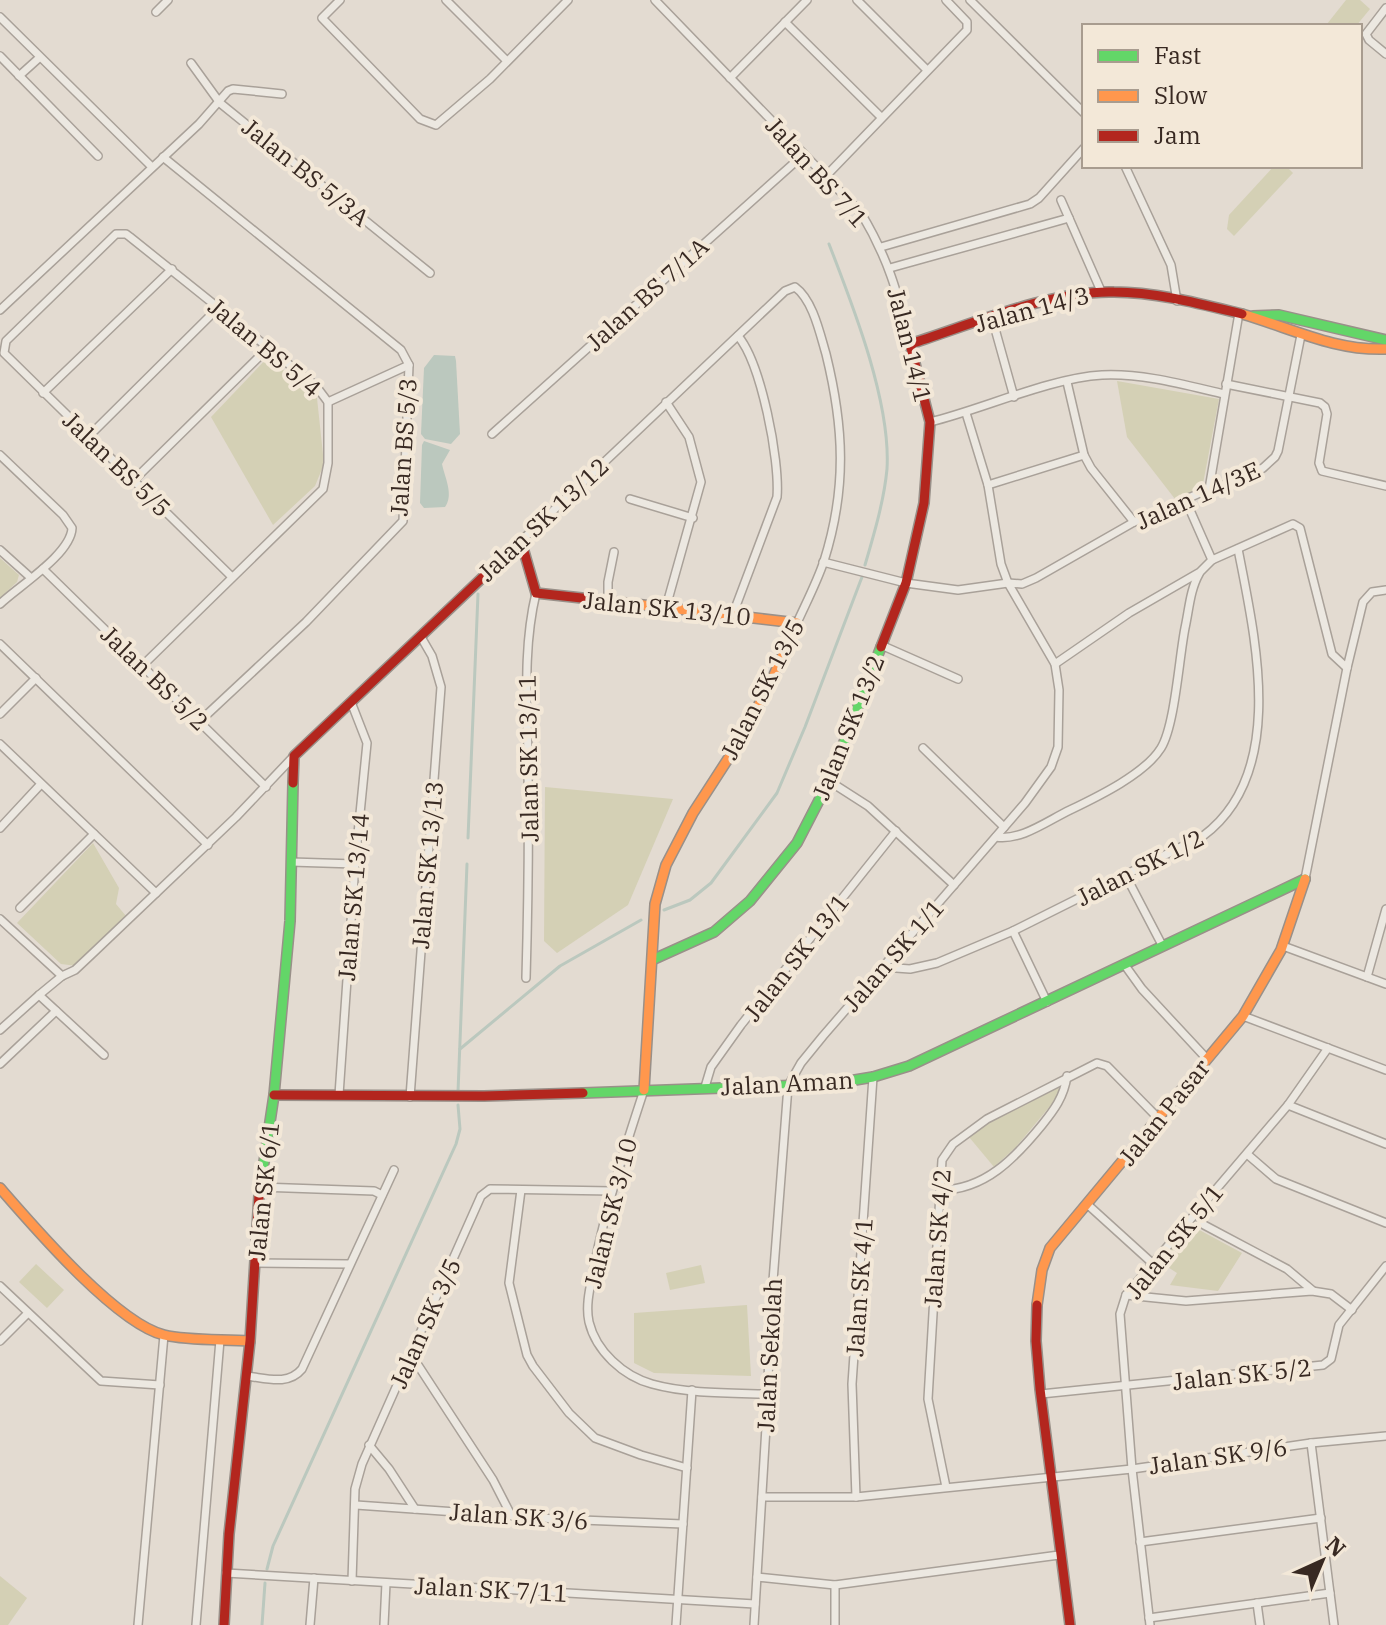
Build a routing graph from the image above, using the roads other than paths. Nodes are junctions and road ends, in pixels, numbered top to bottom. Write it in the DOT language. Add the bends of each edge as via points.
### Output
graph roads {
  1 [pos="168,0"];
  2 [pos="340,0"];
  3 [pos="446,0"];
  4 [pos="568,0"];
  5 [pos="655,0"];
  6 [pos="807,0"];
  7 [pos="857,0"];
  8 [pos="946,0"];
  9 [pos="970,0"];
  10 [pos="1386,8"];
  11 [pos="156,12"];
  12 [pos="0,17"];
  13 [pos="785,22"];
  14 [pos="1386,54"];
  15 [pos="0,56"];
  16 [pos="39,58"];
  17 [pos="507,61"];
  18 [pos="191,63"];
  19 [pos="927,70"];
  20 [pos="19,76"];
  21 [pos="730,78"];
  22 [pos="282,94"];
  23 [pos="220,103"];
  24 [pos="1082,111"];
  25 [pos="881,117"];
  26 [pos="1082,150"];
  27 [pos="803,155"];
  28 [pos="98,156"];
  29 [pos="163,157"];
  30 [pos="152,167"];
  31 [pos="1126,168"];
  32 [pos="825,177"];
  33 [pos="1061,200"];
  34 [pos="1069,218"];
  35 [pos="881,247"];
  36 [pos="890,268"];
  37 [pos="172,269"];
  38 [pos="430,273"];
  39 [pos="795,287"];
  40 [pos="1101,291"];
  41 [pos="1177,301"];
  42 [pos="219,307"];
  43 [pos="0,310"];
  44 [pos="1244,315"];
  45 [pos="992,318"];
  46 [pos="1332,326"];
  47 [pos="1275,327"];
  48 [pos="1301,335"];
  49 [pos="738,336"];
  50 [pos="1386,340"];
  51 [pos="910,344"];
  52 [pos="268,348"];
  53 [pos="3,349"];
  54 [pos="1386,349"];
  55 [pos="409,365"];
  56 [pos="1067,382"];
  57 [pos="1226,384"];
  58 [pos="43,393"];
  59 [pos="1224,394"];
  60 [pos="1288,396"];
  61 [pos="1014,397"];
  62 [pos="328,402"];
  63 [pos="666,402"];
  64 [pos="966,413"];
  65 [pos="930,422"];
  66 [pos="492,434"];
  67 [pos="89,436"];
  68 [pos="0,455"];
  69 [pos="1084,455"];
  70 [pos="134,480"];
  71 [pos="988,485"];
  72 [pos="1386,486"];
  73 [pos="1209,489"];
  74 [pos="630,499"];
  75 [pos="1186,501"];
  76 [pos="693,518"];
  77 [pos="1134,522"];
  78 [pos="521,541"];
  79 [pos="1238,549"];
  80 [pos="0,550"];
  81 [pos="614,552"];
  82 [pos="1212,560"];
  83 [pos="823,562"];
  84 [pos="43,569"];
  85 [pos="1200,572"];
  86 [pos="30,577"];
  87 [pos="232,577"];
  88 [pos="906,583"];
  89 [pos="1008,583"];
  90 [pos="1386,590"];
  91 [pos="536,593"];
  92 [pos="608,602"];
  93 [pos="0,604"];
  94 [pos="666,607"];
  95 [pos="733,614"];
  96 [pos="797,623"];
  97 [pos="421,637"];
  98 [pos="0,644"];
  99 [pos="881,645"];
  100 [pos="1055,664"];
  101 [pos="142,666"];
  102 [pos="1347,668"];
  103 [pos="36,678"];
  104 [pos="958,679"];
  105 [pos="351,702"];
  106 [pos="0,714"];
  107 [pos="200,721"];
  108 [pos="0,744"];
  109 [pos="923,748"];
  110 [pos="294,756"];
  111 [pos="829,781"];
  112 [pos="41,784"];
  113 [pos="266,787"];
  114 [pos="1004,827"];
  115 [pos="0,828"];
  116 [pos="896,831"];
  117 [pos="94,834"];
  118 [pos="996,837"];
  119 [pos="208,845"];
  120 [pos="291,862"];
  121 [pos="355,864"];
  122 [pos="1126,876"];
  123 [pos="1305,879"];
  124 [pos="954,885"];
  125 [pos="156,893"];
  126 [pos="20,908"];
  127 [pos="1386,909"];
  128 [pos="0,919"];
  129 [pos="1013,931"];
  130 [pos="1162,945"];
  131 [pos="1283,946"];
  132 [pos="652,960"];
  133 [pos="1124,964"];
  134 [pos="882,967"];
  135 [pos="62,976"];
  136 [pos="1367,977"];
  137 [pos="526,978"];
  138 [pos="1386,984"];
  139 [pos="39,995"];
  140 [pos="1047,1002"];
  141 [pos="56,1011"];
  142 [pos="1243,1016"];
  143 [pos="0,1030"];
  144 [pos="1328,1048"];
  145 [pos="104,1055"];
  146 [pos="1207,1059"];
  147 [pos="0,1064"];
  148 [pos="1386,1070"];
  149 [pos="1067,1076"];
  150 [pos="873,1077"];
  151 [pos="788,1086"];
  152 [pos="705,1087"];
  153 [pos="644,1090"];
  154 [pos="274,1095"];
  155 [pos="339,1095"];
  156 [pos="410,1097"];
  157 [pos="1288,1105"];
  158 [pos="1159,1119"];
  159 [pos="1386,1144"];
  160 [pos="1247,1154"];
  161 [pos="394,1170"];
  162 [pos="260,1187"];
  163 [pos="0,1188"];
  164 [pos="521,1190"];
  165 [pos="940,1190"];
  166 [pos="612,1191"];
  167 [pos="382,1195"];
  168 [pos="1087,1204"];
  169 [pos="1195,1212"];
  170 [pos="1386,1223"];
  171 [pos="1151,1262"];
  172 [pos="255,1263"];
  173 [pos="349,1264"];
  174 [pos="1386,1266"];
  175 [pos="0,1286"];
  176 [pos="1312,1291"];
  177 [pos="1126,1295"];
  178 [pos="1352,1310"];
  179 [pos="28,1313"];
  180 [pos="164,1335"];
  181 [pos="220,1340"];
  182 [pos="0,1341"];
  183 [pos="250,1341"];
  184 [pos="412,1356"];
  185 [pos="246,1376"];
  186 [pos="160,1385"];
  187 [pos="1125,1387"];
  188 [pos="692,1390"];
  189 [pos="768,1394"];
  190 [pos="1041,1394"];
  191 [pos="1386,1436"];
  192 [pos="1311,1443"];
  193 [pos="369,1445"];
  194 [pos="687,1468"];
  195 [pos="1132,1469"];
  196 [pos="1050,1475"];
  197 [pos="946,1487"];
  198 [pos="762,1497"];
  199 [pos="856,1497"];
  200 [pos="356,1505"];
  201 [pos="415,1509"];
  202 [pos="511,1515"];
  203 [pos="1321,1518"];
  204 [pos="683,1524"];
  205 [pos="1140,1542"];
  206 [pos="1059,1555"];
  207 [pos="226,1573"];
  208 [pos="757,1577"];
  209 [pos="314,1578"];
  210 [pos="352,1581"];
  211 [pos="386,1583"];
  212 [pos="835,1585"];
  213 [pos="1330,1593"];
  214 [pos="677,1600"];
  215 [pos="1257,1603"];
  216 [pos="755,1604"];
  217 [pos="1183,1613"];
  218 [pos="1149,1622"];
  219 [pos="138,1625"];
  220 [pos="196,1625"];
  221 [pos="224,1625"];
  222 [pos="310,1625"];
  223 [pos="384,1625"];
  224 [pos="676,1625"];
  225 [pos="754,1625"];
  226 [pos="835,1625"];
  227 [pos="1070,1625"];
  228 [pos="1184,1625"];
  229 [pos="1260,1625"];
  230 [pos="1334,1625"];
  1 -- 11 [label="street"];
  2 -- 17 [label="street" via="322,18 431,125 441,123"];
  3 -- 17 [label="street"];
  4 -- 17 [label="street"];
  5 -- 21 [label="street, Jalan BS 7/1"];
  6 -- 13 [label="street"];
  7 -- 19 [label="street"];
  8 -- 19 [label="street" via="969,26"];
  9 -- 24 [label="street"];
  10 -- 14 [label="street" via="1366,34"];
  12 -- 16 [label="street"];
  13 -- 21 [label="street"];
  13 -- 25 [label="street"];
  15 -- 20 [label="street"];
  16 -- 20 [label="street"];
  16 -- 30 [label="street"];
  18 -- 23 [label="street, Jalan BS 5/3A"];
  19 -- 25 [label="street"];
  20 -- 28 [label="street"];
  21 -- 27 [label="street, Jalan BS 7/1"];
  22 -- 23 [label="street" via="233,89"];
  23 -- 29 [label="street"];
  23 -- 38 [label="street, Jalan BS 5/3A"];
  25 -- 32 [label="street"];
  26 -- 35 [label="street, Jalan BS 7/1" via="1030,204"];
  27 -- 32 [label="street, Jalan BS 7/1"];
  27 -- 66 [label="street, Jalan BS 7/1A"];
  29 -- 30 [label="street"];
  29 -- 55 [label="street, Jalan BS 5/3" via="401,350"];
  30 -- 43 [label="street"];
  31 -- 41 [label="street" via="1171,265"];
  32 -- 35 [label="street, Jalan BS 7/1" via="861,213"];
  33 -- 34 [label="street"];
  34 -- 36 [label="street"];
  34 -- 40 [label="street"];
  35 -- 36 [label="street, Jalan 14/1"];
  36 -- 51 [label="street, Jalan 14/1"];
  37 -- 42 [label="street, Jalan BS 5/4"];
  37 -- 53 [label="street, Jalan BS 5/4" via="130,237 111,236"];
  37 -- 58 [label="street"];
  39 -- 49 [label="street, Jalan SK 13/12"];
  39 -- 83 [label="street, Jalan SK 13/5" via="822,340 841,431 839,502"];
  40 -- 41 [label="street, Jalan 14/3"];
  40 -- 45 [label="street, Jalan 14/3"];
  41 -- 44 [label="street, Jalan 14/3"];
  42 -- 52 [label="street, Jalan BS 5/4"];
  42 -- 67 [label="street"];
  44 -- 46 [label="street, Jalan 14/3" via="1279,315"];
  44 -- 47 [label="street, Jalan 14/3"];
  44 -- 57 [label="street"];
  45 -- 51 [label="street, Jalan 14/3"];
  45 -- 61 [label="street"];
  46 -- 47 [label="street"];
  46 -- 50 [label="street, Jalan 14/3"];
  47 -- 48 [label="street, Jalan 14/3"];
  48 -- 54 [label="street, Jalan 14/3"];
  48 -- 60 [label="street, Jalan 14/3E"];
  49 -- 63 [label="street, Jalan SK 13/12"];
  49 -- 95 [label="street" via="752,358 778,483"];
  51 -- 65 [label="street, Jalan 14/1"];
  52 -- 62 [label="street, Jalan BS 5/4"];
  52 -- 70 [label="street"];
  53 -- 58 [label="street, Jalan BS 5/5"];
  55 -- 62 [label="street"];
  55 -- 107 [label="street, Jalan BS 5/3" via="402,523"];
  56 -- 59 [label="street" via="1130,376"];
  56 -- 61 [label="street"];
  56 -- 69 [label="street"];
  57 -- 59 [label="street"];
  57 -- 60 [label="street"];
  58 -- 67 [label="street, Jalan BS 5/5"];
  59 -- 73 [label="street"];
  60 -- 72 [label="street" via="1325,407 1322,471"];
  60 -- 73 [label="street, Jalan 14/3E" via="1275,457 1237,481"];
  61 -- 64 [label="street"];
  62 -- 87 [label="street, Jalan BS 5/4" via="323,489"];
  63 -- 76 [label="street" via="686,429 701,475"];
  63 -- 78 [label="street, Jalan SK 13/12"];
  64 -- 65 [label="street"];
  64 -- 71 [label="street, Jalan SK 1/1"];
  65 -- 88 [label="street, Jalan SK 13/2" via="924,503"];
  67 -- 70 [label="street, Jalan BS 5/5"];
  68 -- 84 [label="street" via="72,528 69,543"];
  69 -- 71 [label="street"];
  69 -- 77 [label="street"];
  70 -- 87 [label="street, Jalan BS 5/5"];
  71 -- 89 [label="street, Jalan SK 1/1"];
  73 -- 75 [label="street, Jalan 14/3E"];
  74 -- 76 [label="street"];
  75 -- 77 [label="street, Jalan 14/3E"];
  75 -- 82 [label="street"];
  76 -- 94 [label="street"];
  77 -- 89 [label="street, Jalan 14/3E" via="1036,578"];
  78 -- 91 [label="street, Jalan SK 13/11"];
  78 -- 97 [label="street, Jalan SK 13/12"];
  79 -- 82 [label="street"];
  79 -- 102 [label="street" via="1299,526 1332,654"];
  79 -- 122 [label="street, Jalan SK 1/2" via="1260,695 1247,774 1214,827"];
  80 -- 86 [label="street"];
  81 -- 92 [label="street"];
  82 -- 85 [label="street"];
  83 -- 88 [label="street, Jalan 14/3E"];
  83 -- 96 [label="street, Jalan SK 13/5"];
  84 -- 86 [label="street"];
  84 -- 101 [label="street, Jalan BS 5/2"];
  85 -- 100 [label="street"];
  85 -- 118 [label="street" via="1160,750 1147,765 1091,799 1016,837"];
  86 -- 93 [label="street"];
  87 -- 101 [label="street, Jalan BS 5/4"];
  88 -- 89 [label="street, Jalan 14/3E" via="958,590"];
  88 -- 99 [label="street, Jalan SK 13/2"];
  89 -- 100 [label="street, Jalan SK 1/1"];
  90 -- 102 [label="street, Jalan Pasar" via="1372,592 1363,602"];
  91 -- 92 [label="street, Jalan SK 13/10"];
  91 -- 137 [label="street, Jalan SK 13/11" via="526,648"];
  92 -- 94 [label="street, Jalan SK 13/10"];
  94 -- 95 [label="street, Jalan SK 13/10"];
  95 -- 96 [label="street, Jalan SK 13/10"];
  96 -- 132 [label="street, Jalan SK 13/5" via="737,745 666,865 655,904"];
  97 -- 105 [label="street, Jalan SK 13/12"];
  97 -- 156 [label="street, Jalan SK 13/13" via="441,687"];
  98 -- 103 [label="street"];
  99 -- 104 [label="street"];
  99 -- 111 [label="street, Jalan SK 13/2"];
  100 -- 114 [label="street, Jalan SK 1/1" via="1060,717 1055,759"];
  101 -- 107 [label="street, Jalan BS 5/2"];
  102 -- 123 [label="street, Jalan Pasar"];
  103 -- 106 [label="street"];
  103 -- 119 [label="street"];
  105 -- 110 [label="street, Jalan SK 13/12"];
  105 -- 121 [label="street, Jalan SK 13/14" via="367,743"];
  107 -- 113 [label="street, Jalan BS 5/2"];
  108 -- 112 [label="street"];
  109 -- 114 [label="street"];
  110 -- 113 [label="street"];
  110 -- 120 [label="street, Jalan SK 6/1"];
  111 -- 116 [label="street"];
  111 -- 132 [label="street, Jalan SK 13/2" via="797,843 750,901 714,932"];
  112 -- 115 [label="street"];
  112 -- 117 [label="street"];
  113 -- 119 [label="street"];
  114 -- 118 [label="street, Jalan SK 1/1"];
  116 -- 124 [label="street"];
  116 -- 152 [label="street, Jalan SK 13/1" via="741,1025 711,1067"];
  117 -- 125 [label="street"];
  117 -- 126 [label="street"];
  118 -- 124 [label="street, Jalan SK 1/1"];
  119 -- 125 [label="street"];
  120 -- 121 [label="street"];
  120 -- 154 [label="street, Jalan SK 6/1"];
  121 -- 155 [label="street, Jalan SK 13/14"];
  122 -- 129 [label="street, Jalan SK 1/2"];
  122 -- 130 [label="street"];
  123 -- 130 [label="street, Jalan Aman"];
  123 -- 131 [label="street, Jalan Pasar"];
  124 -- 134 [label="street, Jalan SK 1/1"];
  125 -- 135 [label="street" via="75,970"];
  127 -- 136 [label="street"];
  128 -- 135 [label="street"];
  129 -- 134 [label="street, Jalan SK 1/2" via="937,963 910,969"];
  129 -- 140 [label="street"];
  130 -- 133 [label="street, Jalan Aman"];
  131 -- 136 [label="street"];
  131 -- 142 [label="street, Jalan Pasar"];
  132 -- 153 [label="street, Jalan SK 13/5"];
  133 -- 140 [label="street, Jalan Aman"];
  133 -- 146 [label="street"];
  134 -- 151 [label="street, Jalan SK 1/1" via="801,1063"];
  135 -- 139 [label="street"];
  136 -- 138 [label="street"];
  139 -- 141 [label="street"];
  139 -- 143 [label="street"];
  140 -- 150 [label="street, Jalan Aman" via="944,1051"];
  141 -- 145 [label="street"];
  141 -- 147 [label="street"];
  142 -- 144 [label="street"];
  142 -- 146 [label="street, Jalan Pasar"];
  144 -- 148 [label="street"];
  144 -- 157 [label="street, Jalan SK 5/1"];
  146 -- 158 [label="street, Jalan Pasar"];
  149 -- 158 [label="street, Jalan SK 4/2" via="1097,1063 1107,1066"];
  149 -- 165 [label="street" via="1060,1101 1008,1163 970,1185"];
  149 -- 165 [label="street, Jalan SK 4/2" via="987,1119 953,1144 942,1160"];
  150 -- 151 [label="street, Jalan Aman"];
  150 -- 199 [label="street, Jalan SK 4/1" via="853,1368"];
  151 -- 152 [label="street, Jalan Aman"];
  151 -- 189 [label="street, Jalan Sekolah"];
  152 -- 153 [label="street, Jalan Aman"];
  153 -- 156 [label="street, Jalan Aman"];
  153 -- 166 [label="street, Jalan SK 3/10"];
  154 -- 155 [label="street, Jalan Aman"];
  154 -- 162 [label="street, Jalan SK 6/1"];
  155 -- 156 [label="street, Jalan Aman"];
  157 -- 159 [label="street"];
  157 -- 160 [label="street, Jalan SK 5/1"];
  158 -- 168 [label="street, Jalan Pasar"];
  160 -- 169 [label="street, Jalan SK 5/1"];
  160 -- 170 [label="street" via="1276,1179"];
  161 -- 167 [label="street"];
  162 -- 167 [label="street"];
  162 -- 172 [label="street, Jalan SK 6/1"];
  163 -- 180 [label="street" via="58,1253 127,1317"];
  164 -- 166 [label="street, Jalan SK 3/5"];
  164 -- 184 [label="street, Jalan SK 3/5" via="490,1189 481,1196"];
  164 -- 194 [label="street" via="509,1283 533,1366 595,1438"];
  165 -- 197 [label="street, Jalan SK 4/2" via="928,1399"];
  166 -- 188 [label="street, Jalan SK 3/10" via="589,1295 589,1321 617,1367 652,1384"];
  167 -- 173 [label="street"];
  168 -- 171 [label="street"];
  168 -- 190 [label="street, Jalan Pasar" via="1050,1248 1042,1267 1035,1316"];
  169 -- 171 [label="street, Jalan SK 5/1"];
  169 -- 176 [label="street" via="1204,1225 1287,1269"];
  171 -- 177 [label="street, Jalan SK 5/1"];
  172 -- 173 [label="street"];
  172 -- 183 [label="street, Jalan SK 6/1"];
  173 -- 185 [label="street" via="295,1378"];
  174 -- 178 [label="street, Jalan SK 5/2"];
  175 -- 179 [label="street"];
  176 -- 177 [label="street" via="1186,1301"];
  176 -- 178 [label="street" via="1331,1294"];
  177 -- 187 [label="street, Jalan SK 5/1" via="1120,1314"];
  178 -- 187 [label="street, Jalan SK 5/2" via="1339,1325 1331,1359 1323,1365"];
  179 -- 182 [label="street"];
  179 -- 186 [label="street" via="101,1381"];
  180 -- 181 [label="street"];
  180 -- 186 [label="street"];
  181 -- 183 [label="street"];
  181 -- 220 [label="street"];
  183 -- 185 [label="street, Jalan SK 6/1"];
  184 -- 193 [label="street, Jalan SK 3/5"];
  184 -- 202 [label="street"];
  185 -- 207 [label="street, Jalan SK 6/1"];
  186 -- 219 [label="street"];
  187 -- 190 [label="street, Jalan SK 5/2"];
  187 -- 195 [label="street, Jalan SK 5/1"];
  188 -- 189 [label="street, Jalan SK 3/10"];
  188 -- 194 [label="street"];
  189 -- 198 [label="street, Jalan Sekolah"];
  190 -- 196 [label="street, Jalan Pasar"];
  191 -- 192 [label="street, Jalan SK 9/6"];
  192 -- 195 [label="street, Jalan SK 9/6"];
  192 -- 203 [label="street"];
  193 -- 200 [label="street, Jalan SK 3/5" via="355,1489"];
  193 -- 201 [label="street"];
  194 -- 204 [label="street"];
  195 -- 196 [label="street, Jalan SK 9/6"];
  195 -- 205 [label="street, Jalan SK 5/1"];
  196 -- 197 [label="street, Jalan SK 9/6"];
  196 -- 206 [label="street, Jalan Pasar"];
  197 -- 199 [label="street, Jalan SK 9/6"];
  198 -- 199 [label="street, Jalan SK 9/6"];
  198 -- 208 [label="street, Jalan Sekolah"];
  200 -- 201 [label="street, Jalan SK 3/6"];
  200 -- 210 [label="street, Jalan SK 3/5"];
  201 -- 202 [label="street, Jalan SK 3/6"];
  202 -- 204 [label="street, Jalan SK 3/6"];
  203 -- 205 [label="street"];
  203 -- 213 [label="street"];
  204 -- 214 [label="street"];
  205 -- 218 [label="street, Jalan SK 5/1"];
  206 -- 212 [label="street"];
  206 -- 227 [label="street, Jalan Pasar"];
  207 -- 209 [label="street, Jalan SK 7/11"];
  207 -- 221 [label="street, Jalan SK 6/1"];
  208 -- 212 [label="street"];
  208 -- 216 [label="street, Jalan Sekolah"];
  209 -- 210 [label="street, Jalan SK 7/11"];
  209 -- 222 [label="street"];
  210 -- 211 [label="street, Jalan SK 7/11"];
  211 -- 214 [label="street, Jalan SK 7/11"];
  211 -- 223 [label="street"];
  212 -- 226 [label="street"];
  213 -- 215 [label="street"];
  213 -- 230 [label="street"];
  214 -- 216 [label="street, Jalan SK 7/11"];
  214 -- 224 [label="street"];
  215 -- 217 [label="street"];
  215 -- 229 [label="street"];
  216 -- 225 [label="street, Jalan Sekolah"];
  217 -- 218 [label="street"];
  217 -- 228 [label="street"];
}
